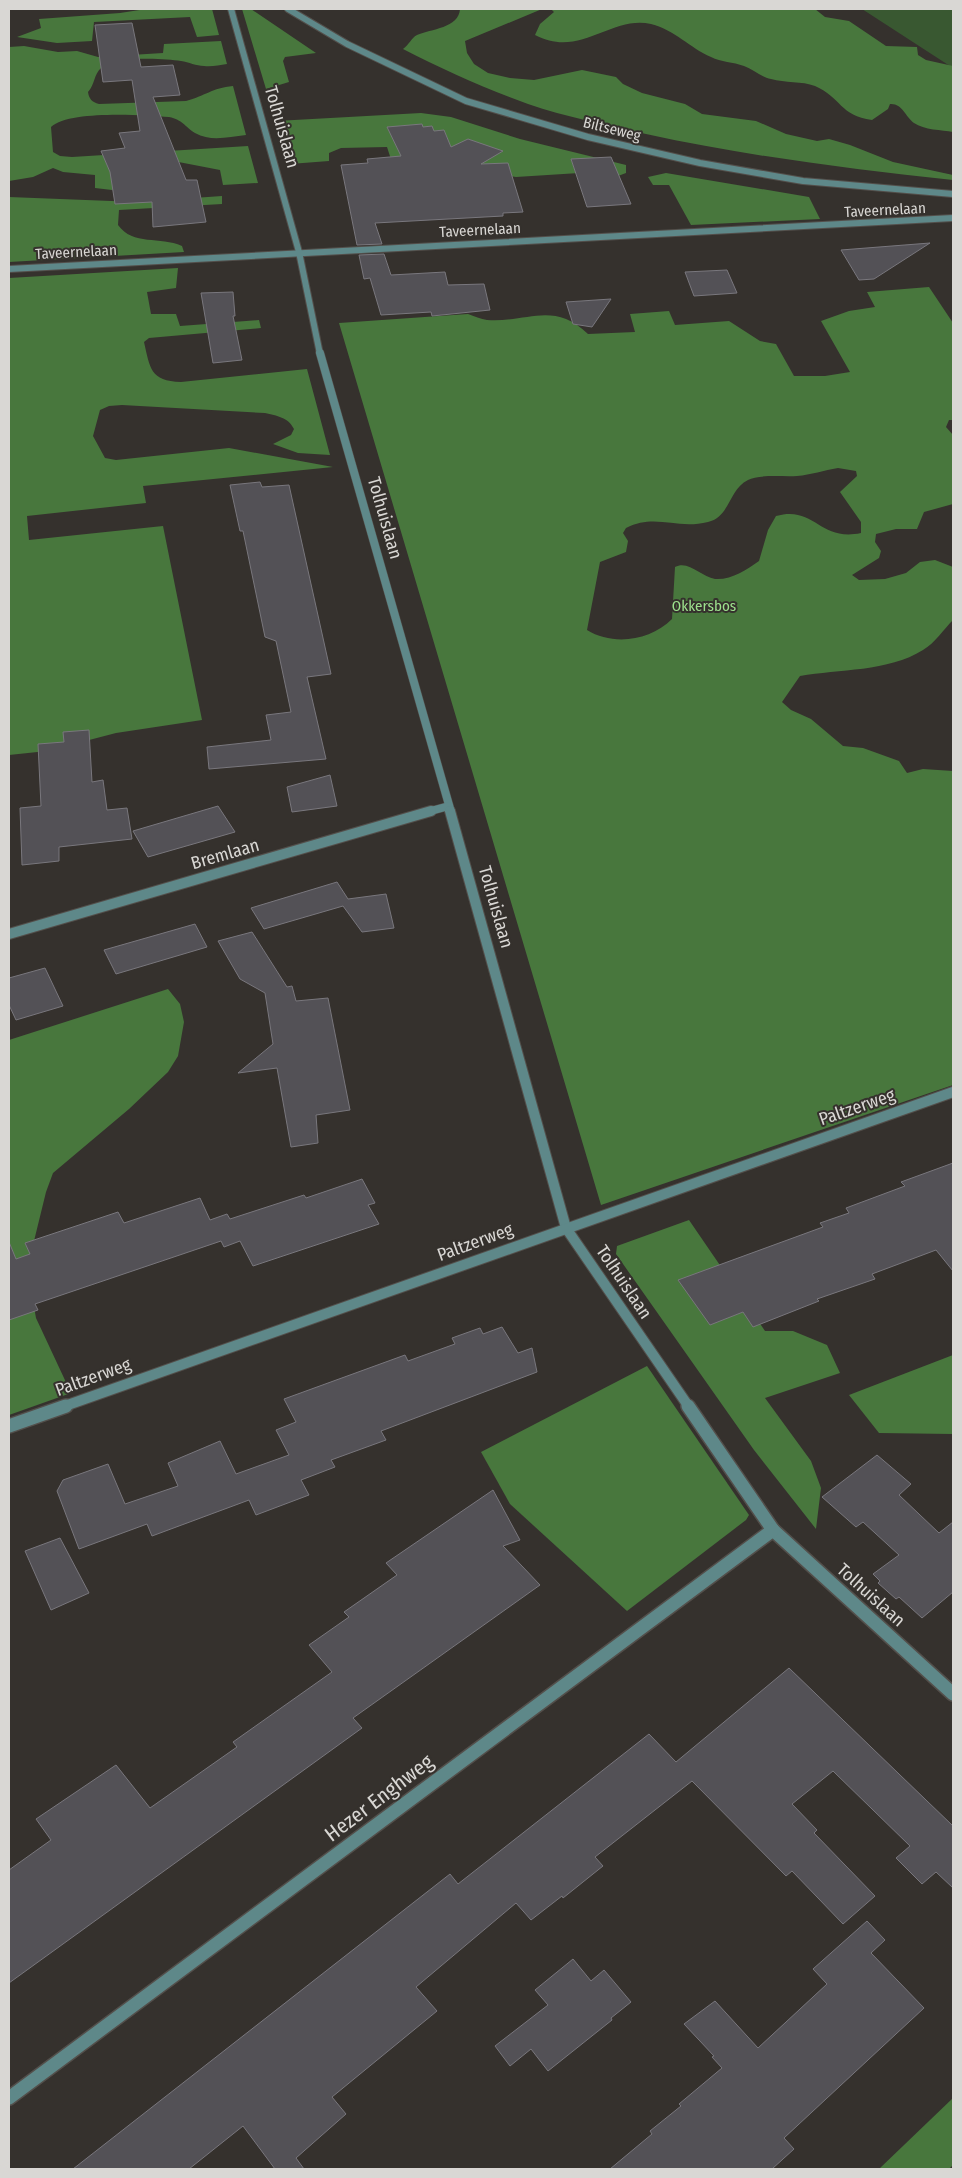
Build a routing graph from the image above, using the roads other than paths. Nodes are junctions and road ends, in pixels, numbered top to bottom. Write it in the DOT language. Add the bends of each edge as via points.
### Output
graph roads {
  1 [pos="231,9"];
  2 [pos="288,9"];
  3 [pos="953,194"];
  4 [pos="953,218"];
  5 [pos="299,252"];
  6 [pos="9,269"];
  7 [pos="449,806"];
  8 [pos="9,934"];
  9 [pos="953,1092"];
  10 [pos="566,1228"];
  11 [pos="9,1426"];
  12 [pos="773,1530"];
  13 [pos="953,1694"];
  14 [pos="9,2098"];
  1 -- 5 [label="street, Tolhuislaan"];
  2 -- 3 [label="street, Biltseweg" via="347,44 466,101 588,137 700,163 803,181"];
  4 -- 5 [label="street, Taveernelaan"];
  5 -- 6 [label="street, Taveernelaan"];
  5 -- 7 [label="street, Tolhuislaan" via="319,350"];
  7 -- 8 [label="street, Bremlaan"];
  7 -- 10 [label="street, Tolhuislaan"];
  9 -- 10 [label="street, Paltzerweg"];
  10 -- 11 [label="street, Paltzerweg"];
  10 -- 12 [label="street, Tolhuislaan"];
  12 -- 13 [label="street, Tolhuislaan"];
  12 -- 14 [label="street, Hezer Enghweg"];
}
